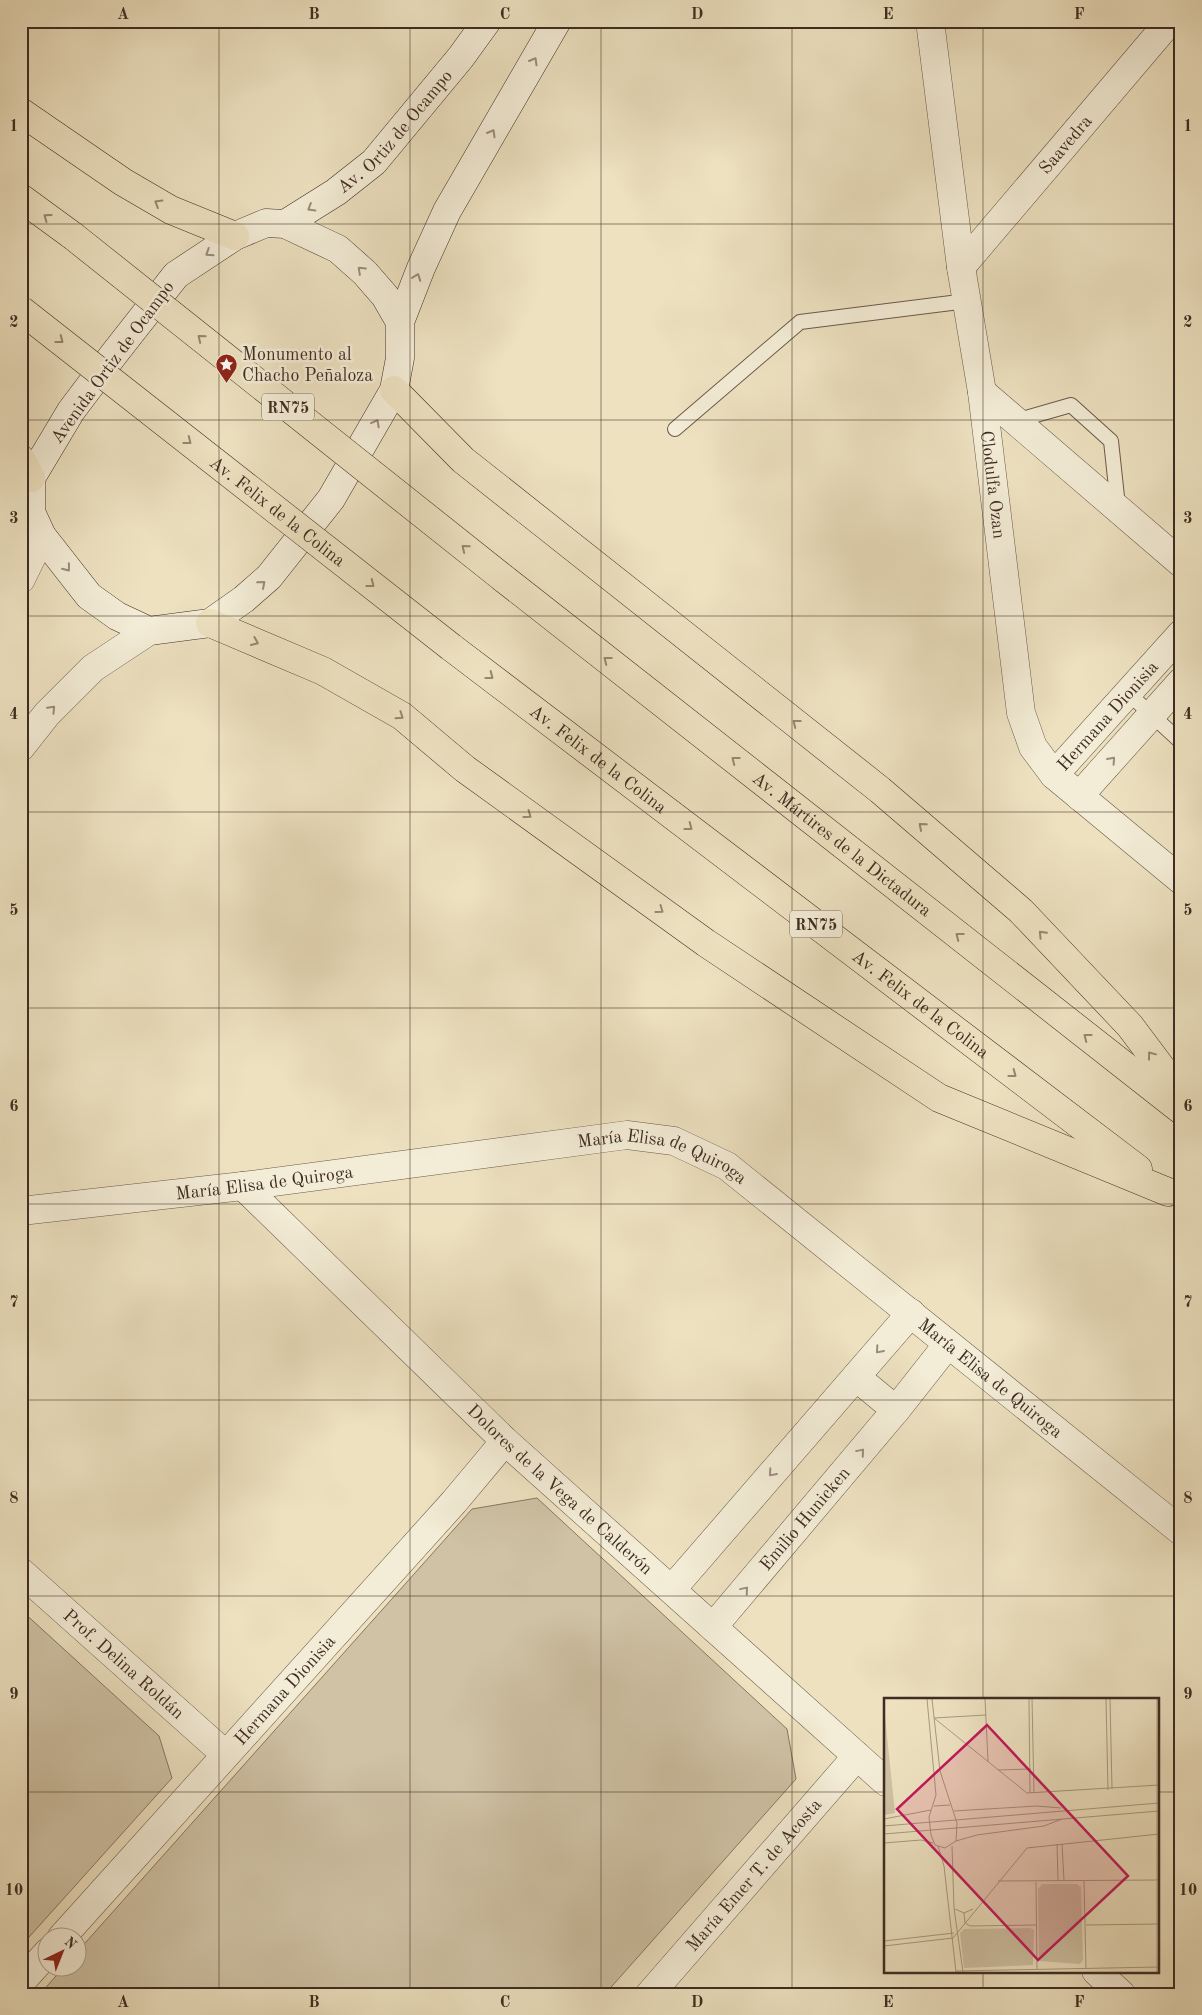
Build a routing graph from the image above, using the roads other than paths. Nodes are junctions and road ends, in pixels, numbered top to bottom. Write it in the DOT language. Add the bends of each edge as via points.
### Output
graph roads {
  1 [pos="488,21"];
  2 [pos="557,21"];
  3 [pos="930,21"];
  4 [pos="1170,21"];
  5 [pos="21,112"];
  6 [pos="21,198"];
  7 [pos="285,224"];
  8 [pos="235,236"];
  9 [pos="961,267"];
  10 [pos="968,301"];
  11 [pos="21,310"];
  12 [pos="400,322"];
  13 [pos="394,390"];
  14 [pos="982,392"];
  15 [pos="1015,421"];
  16 [pos="675,429"];
  17 [pos="26,469"];
  18 [pos="1118,510"];
  19 [pos="42,536"];
  20 [pos="1181,563"];
  21 [pos="21,579"];
  22 [pos="210,623"];
  23 [pos="149,631"];
  24 [pos="1181,634"];
  25 [pos="1181,682"];
  26 [pos="1128,693"];
  27 [pos="1152,715"];
  28 [pos="1181,742"];
  29 [pos="21,747"];
  30 [pos="1054,775"];
  31 [pos="1079,796"];
  32 [pos="1181,880"];
  33 [pos="1181,1094"];
  34 [pos="1181,1110"];
  35 [pos="243,1186"];
  36 [pos="1174,1197"];
  37 [pos="21,1211"];
  38 [pos="910,1313"];
  39 [pos="948,1344"];
  40 [pos="856,1377"];
  41 [pos="896,1410"];
  42 [pos="505,1441"];
  43 [pos="1181,1531"];
  44 [pos="21,1572"];
  45 [pos="672,1589"];
  46 [pos="713,1627"];
  47 [pos="225,1754"];
  48 [pos="857,1756"];
  49 [pos="884,1780"];
  50 [pos="70,1928"];
  51 [pos="38,1963"];
  52 [pos="1097,1972"];
  53 [pos="21,1982"];
  54 [pos="650,1994"];
  55 [pos="1121,1994"];
  1 -- 7 [label="street, Av. Ortiz de Ocampo, one-way" via="374,162 336,192"];
  12 -- 2 [label="street, Avenida Ortiz de Ocampo, one-way" via="447,211"];
  3 -- 9 [label="street, Clodulfa Ozan"];
  4 -- 9 [label="street, Saavedra"];
  8 -- 5 [label="main road, one-way" via="171,210 123,182"];
  34 -- 6 [label="main road, Av. Mártires de la Dictadura / RN75, one-way, bridge"];
  7 -- 8 [label="street, Avenida Ortiz de Ocampo" via="266,223"];
  12 -- 7 [label="street, Avenida Ortiz de Ocampo, one-way" via="385,296 338,249"];
  8 -- 17 [label="street, Avenida Ortiz de Ocampo, one-way" via="176,275"];
  9 -- 10 [label="street, Clodulfa Ozan"];
  10 -- 14 [label="street, Clodulfa Ozan"];
  10 -- 16 [label="lane" via="800,322"];
  11 -- 36 [label="main road, Av. Felix de la Colina / RN75, one-way, bridge" via="451,647"];
  12 -- 13 [label="street, Avenida Ortiz de Ocampo" via="400,358"];
  22 -- 13 [label="street, Avenida Ortiz de Ocampo, one-way" via="269,577 331,500"];
  33 -- 13 [label="main road, one-way" via="1130,1026 1021,911 880,790 463,460"];
  14 -- 15 [label="street"];
  14 -- 30 [label="street, Clodulfa Ozan" via="1021,713 1033,747"];
  15 -- 18 [label="street"];
  15 -- 18 [label="lane" via="1071,405 1111,441"];
  17 -- 19 [label="street, Avenida Ortiz de Ocampo" via="31,512"];
  18 -- 20 [label="street"];
  19 -- 21 [label="street"];
  19 -- 23 [label="street, Avenida Ortiz de Ocampo, one-way" via="89,596 117,616"];
  22 -- 23 [label="street, Avenida Ortiz de Ocampo"];
  22 -- 36 [label="main road, one-way" via="323,671 402,716 465,769 706,943 939,1098"];
  29 -- 23 [label="street, one-way" via="47,714 93,668"];
  24 -- 26 [label="street, Hermana Dionisia"];
  25 -- 27 [label="street, Hermana Dionisia"];
  26 -- 27 [label="lane"];
  26 -- 30 [label="street, Hermana Dionisia"];
  27 -- 28 [label="lane"];
  31 -- 27 [label="street, Hermana Dionisia, one-way"];
  30 -- 31 [label="street, Clodulfa Ozan"];
  31 -- 32 [label="street, Clodulfa Ozan"];
  35 -- 37 [label="street, María Elisa de Quiroga"];
  35 -- 38 [label="street, María Elisa de Quiroga" via="628,1136 674,1141 727,1166"];
  35 -- 42 [label="street, Dolores de la Vega de Calderón"];
  38 -- 39 [label="street, María Elisa de Quiroga"];
  38 -- 40 [label="street, one-way"];
  39 -- 41 [label="street, Emilio Hunicken"];
  39 -- 43 [label="street, María Elisa de Quiroga"];
  40 -- 41 [label="street"];
  40 -- 45 [label="street, one-way"];
  46 -- 41 [label="street, Emilio Hunicken, one-way"];
  42 -- 45 [label="street, Dolores de la Vega de Calderón"];
  42 -- 47 [label="street, Hermana Dionisia" via="454,1502"];
  44 -- 47 [label="street, Prof. Delina Roldán"];
  45 -- 46 [label="street, Dolores de la Vega de Calderón"];
  46 -- 48 [label="street, Dolores de la Vega de Calderón"];
  47 -- 50 [label="street, Hermana Dionisia"];
  48 -- 49 [label="street, Dolores de la Vega de Calderón"];
  48 -- 54 [label="street, María Emer T. de Acosta"];
  51 -- 53 [label="street"];
  52 -- 55 [label="street"];
}
